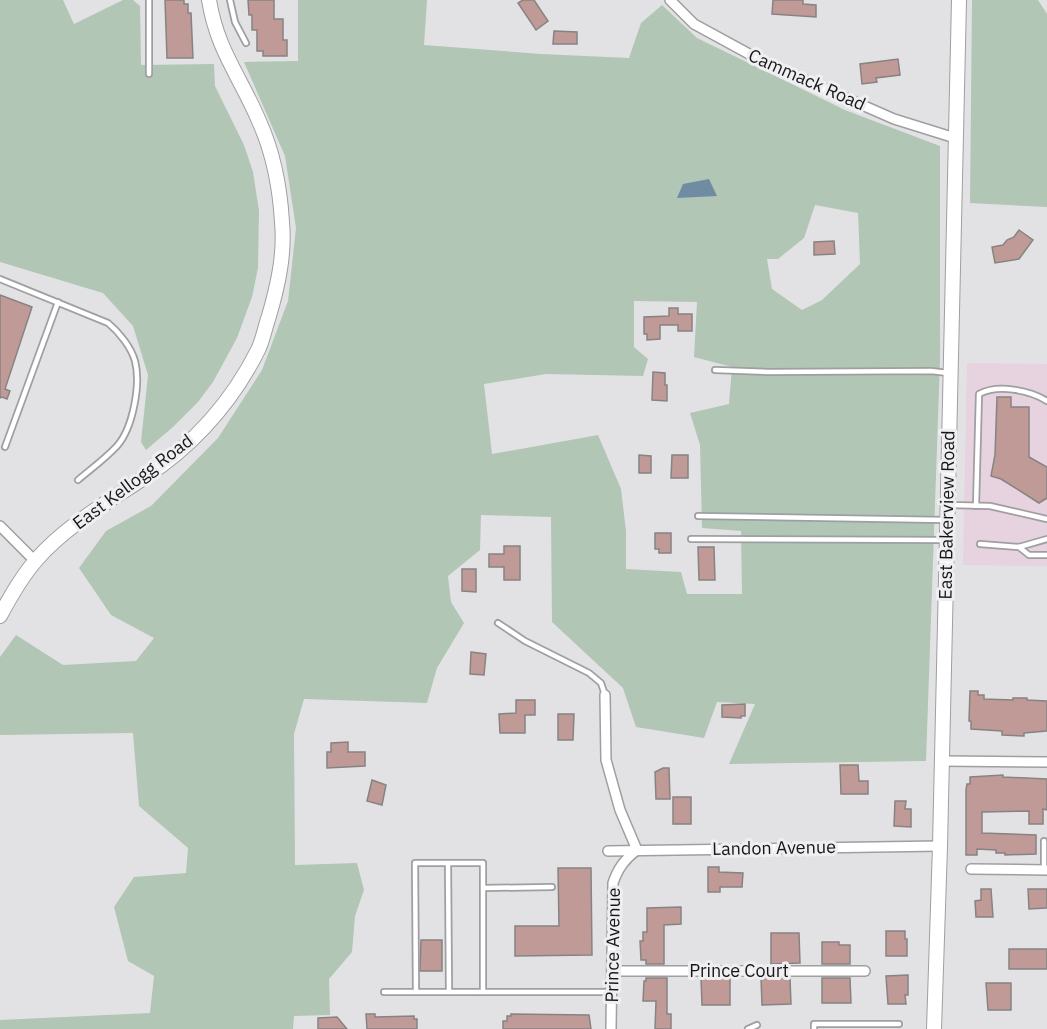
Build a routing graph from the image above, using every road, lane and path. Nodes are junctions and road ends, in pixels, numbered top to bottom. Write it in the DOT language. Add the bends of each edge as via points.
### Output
graph roads {
  1 [pos="149,0"];
  2 [pos="209,0"];
  3 [pos="230,0"];
  4 [pos="670,0"];
  5 [pos="959,0"];
  6 [pos="246,43"];
  7 [pos="149,74"];
  8 [pos="956,138"];
  9 [pos="0,279"];
  10 [pos="58,302"];
  11 [pos="715,370"];
  12 [pos="950,374"];
  13 [pos="1047,401"];
  14 [pos="5,447"];
  15 [pos="78,480"];
  16 [pos="947,504"];
  17 [pos="976,506"];
  18 [pos="698,516"];
  19 [pos="1047,519"];
  20 [pos="946,520"];
  21 [pos="0,526"];
  22 [pos="691,539"];
  23 [pos="946,540"];
  24 [pos="1047,540"];
  25 [pos="980,544"];
  26 [pos="1019,547"];
  27 [pos="1047,555"];
  28 [pos="34,561"];
  29 [pos="0,616"];
  30 [pos="498,623"];
  31 [pos="605,695"];
  32 [pos="942,761"];
  33 [pos="1047,762"];
  34 [pos="1044,841"];
  35 [pos="940,846"];
  36 [pos="637,850"];
  37 [pos="608,851"];
  38 [pos="448,863"];
  39 [pos="971,869"];
  40 [pos="1045,870"];
  41 [pos="552,887"];
  42 [pos="483,888"];
  43 [pos="612,971"];
  44 [pos="865,971"];
  45 [pos="416,992"];
  46 [pos="449,992"];
  47 [pos="483,992"];
  48 [pos="612,992"];
  49 [pos="384,993"];
  50 [pos="899,1024"];
  51 [pos="757,1025"];
  52 [pos="611,1029"];
  53 [pos="748,1029"];
  54 [pos="814,1029"];
  55 [pos="934,1029"];
  1 -- 7 [label="lane"];
  2 -- 28 [label="main road, East Kellogg Road" via="219,42 263,131 279,192 283,223 277,287 259,348 225,405 182,449 100,506"];
  3 -- 6 [label="lane"];
  4 -- 8 [label="street, Cammack Road" via="694,24 762,61 894,118"];
  5 -- 8 [label="main road, East Bakerview Road"];
  8 -- 12 [label="main road, East Bakerview Road"];
  9 -- 10 [label="lane"];
  10 -- 14 [label="lane"];
  10 -- 15 [label="lane" via="108,322 135,361 136,398 129,425 118,445"];
  11 -- 12 [label="lane"];
  12 -- 16 [label="main road, East Bakerview Road"];
  13 -- 17 [label="lane" via="1033,394 990,388 979,394"];
  16 -- 17 [label="lane"];
  16 -- 20 [label="main road, East Bakerview Road"];
  17 -- 19 [label="lane"];
  18 -- 20 [label="lane"];
  20 -- 23 [label="main road, East Bakerview Road"];
  21 -- 28 [label="street"];
  22 -- 23 [label="lane"];
  23 -- 32 [label="main road, East Bakerview Road"];
  24 -- 26 [label="lane"];
  25 -- 26 [label="lane"];
  26 -- 27 [label="lane" via="1029,555"];
  28 -- 29 [label="main road, East Kellogg Road"];
  30 -- 31 [label="lane" via="588,673 601,683"];
  31 -- 36 [label="street" via="606,760 620,810"];
  32 -- 33 [label="street"];
  32 -- 35 [label="main road, East Bakerview Road"];
  34 -- 40 [label="lane"];
  35 -- 36 [label="street, Landon Avenue"];
  35 -- 55 [label="main road, East Bakerview Road"];
  36 -- 37 [label="street, Landon Avenue"];
  36 -- 43 [label="street, Prince Avenue" via="624,860 613,883"];
  38 -- 42 [label="lane" via="483,863"];
  38 -- 45 [label="lane" via="415,863"];
  38 -- 46 [label="lane"];
  39 -- 40 [label="street"];
  41 -- 42 [label="lane"];
  42 -- 47 [label="lane"];
  43 -- 44 [label="street, Prince Court"];
  43 -- 48 [label="street, Prince Avenue"];
  45 -- 46 [label="lane"];
  45 -- 49 [label="lane"];
  46 -- 47 [label="lane"];
  47 -- 48 [label="lane"];
  48 -- 52 [label="street, Prince Avenue"];
  50 -- 54 [label="lane" via="814,1024"];
  51 -- 53 [label="lane"];
}
